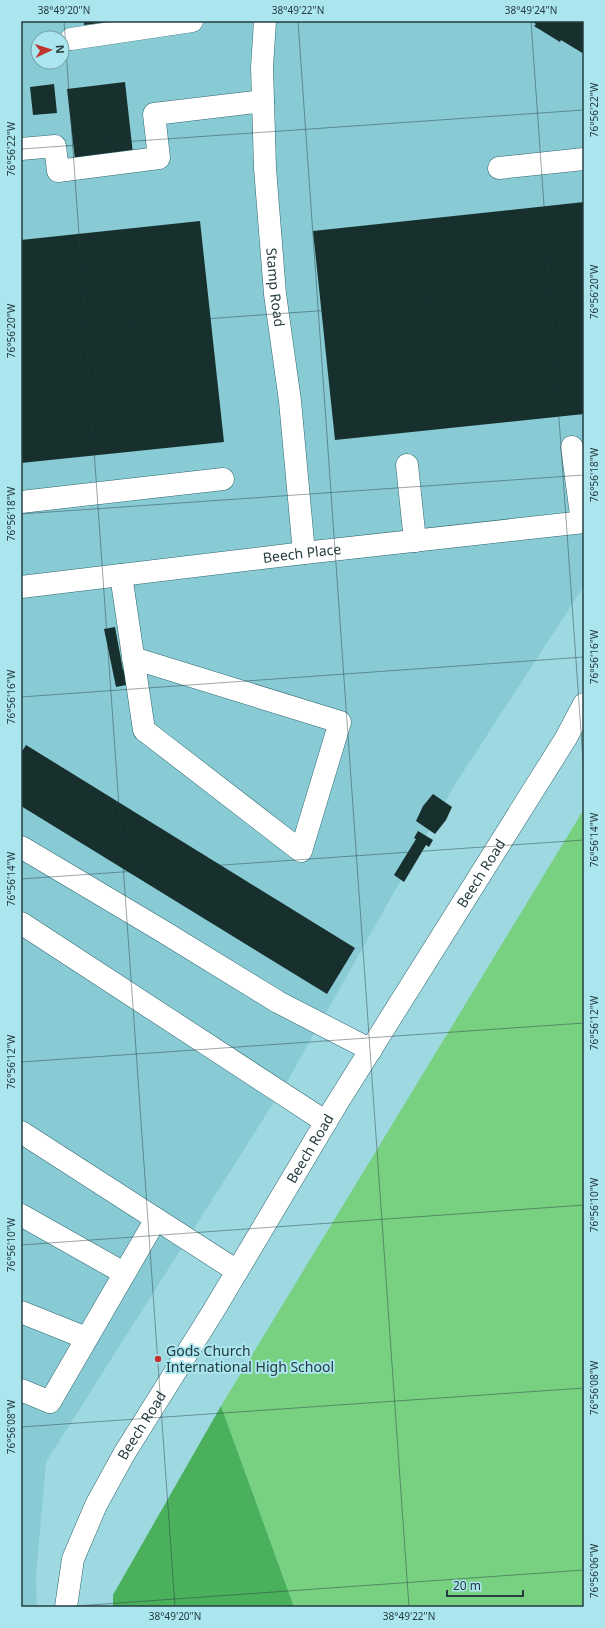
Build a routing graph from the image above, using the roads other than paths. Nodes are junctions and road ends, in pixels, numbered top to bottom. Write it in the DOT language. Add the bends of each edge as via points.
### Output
graph roads {
  1 [pos="192,21"];
  2 [pos="265,21"];
  3 [pos="71,39"];
  4 [pos="263,101"];
  5 [pos="21,149"];
  6 [pos="584,159"];
  7 [pos="499,168"];
  8 [pos="572,447"];
  9 [pos="407,465"];
  10 [pos="223,479"];
  11 [pos="21,502"];
  12 [pos="583,522"];
  13 [pos="415,541"];
  14 [pos="304,553"];
  15 [pos="121,575"];
  16 [pos="21,587"];
  17 [pos="133,658"];
  18 [pos="584,704"];
  19 [pos="21,848"];
  20 [pos="21,923"];
  21 [pos="371,1050"];
  22 [pos="326,1122"];
  23 [pos="21,1132"];
  24 [pos="21,1215"];
  25 [pos="156,1219"];
  26 [pos="238,1271"];
  27 [pos="124,1273"];
  28 [pos="21,1312"];
  29 [pos="86,1338"];
  30 [pos="21,1390"];
  31 [pos="66,1607"];
  1 -- 3 [label="street"];
  2 -- 4 [label="street, Stamp Road"];
  4 -- 5 [label="street" via="154,114 159,158 58,171 55,146"];
  4 -- 14 [label="street, Stamp Road" via="265,168 275,294 290,401"];
  6 -- 7 [label="street"];
  8 -- 12 [label="street"];
  9 -- 13 [label="street"];
  10 -- 11 [label="street"];
  12 -- 13 [label="street, Beech Place"];
  13 -- 14 [label="street, Beech Place"];
  14 -- 15 [label="street, Beech Place"];
  15 -- 16 [label="street, Beech Place"];
  15 -- 17 [label="street"];
  17 -- 17 [label="street" via="144,730 301,851 340,722"];
  18 -- 21 [label="street, Beech Road" via="566,738"];
  19 -- 21 [label="street" via="278,1002"];
  20 -- 22 [label="street"];
  21 -- 22 [label="street, Beech Road"];
  22 -- 26 [label="street, Beech Road"];
  23 -- 25 [label="street"];
  24 -- 27 [label="street"];
  25 -- 26 [label="street"];
  25 -- 27 [label="street"];
  26 -- 31 [label="street, Beech Road" via="124,1454 96,1505 73,1559"];
  27 -- 29 [label="street"];
  28 -- 29 [label="street"];
  29 -- 30 [label="street" via="50,1402"];
}
